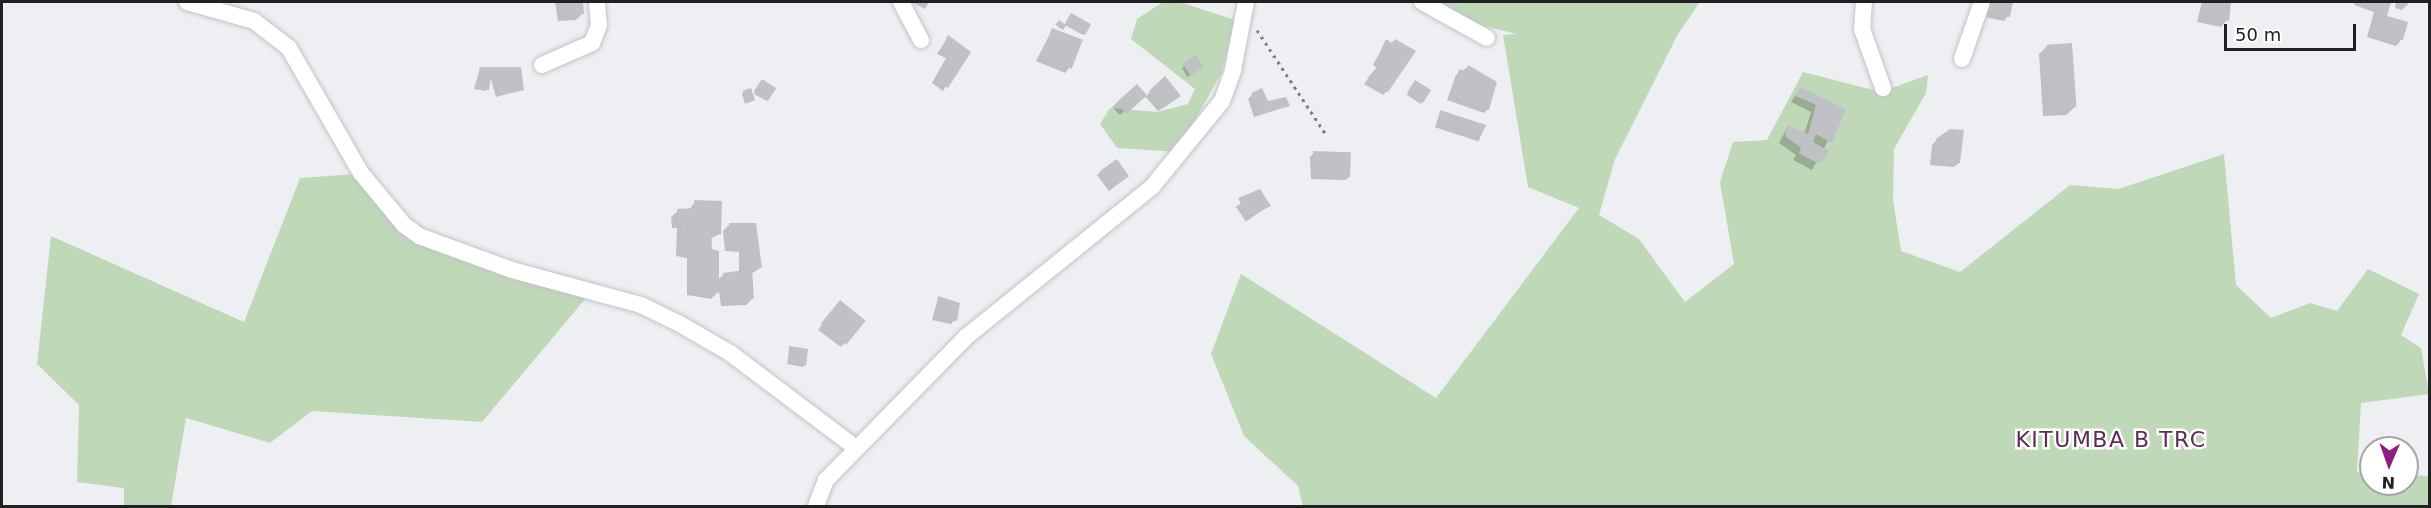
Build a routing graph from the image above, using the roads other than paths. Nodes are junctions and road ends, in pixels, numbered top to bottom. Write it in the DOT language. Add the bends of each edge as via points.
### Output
graph roads {
  1 [pos="187,2"];
  2 [pos="597,2"];
  3 [pos="901,2"];
  4 [pos="1422,2"];
  5 [pos="1864,2"];
  6 [pos="1982,2"];
  7 [pos="1245,6"];
  8 [pos="1487,38"];
  9 [pos="921,40"];
  10 [pos="1962,59"];
  11 [pos="542,65"];
  12 [pos="1883,88"];
  13 [pos="856,448"];
  14 [pos="816,507"];
  1 -- 13 [label="street" via="254,21 289,48 361,173 404,225 419,236 512,270 641,305 730,353"];
  2 -- 11 [label="street" via="599,26 592,43"];
  3 -- 9 [label="street"];
  4 -- 8 [label="street"];
  5 -- 12 [label="street" via="1862,29"];
  6 -- 10 [label="street"];
  7 -- 13 [label="street" via="1233,70 1222,101 1152,187 966,337"];
  13 -- 14 [label="street" via="826,480"];
}
